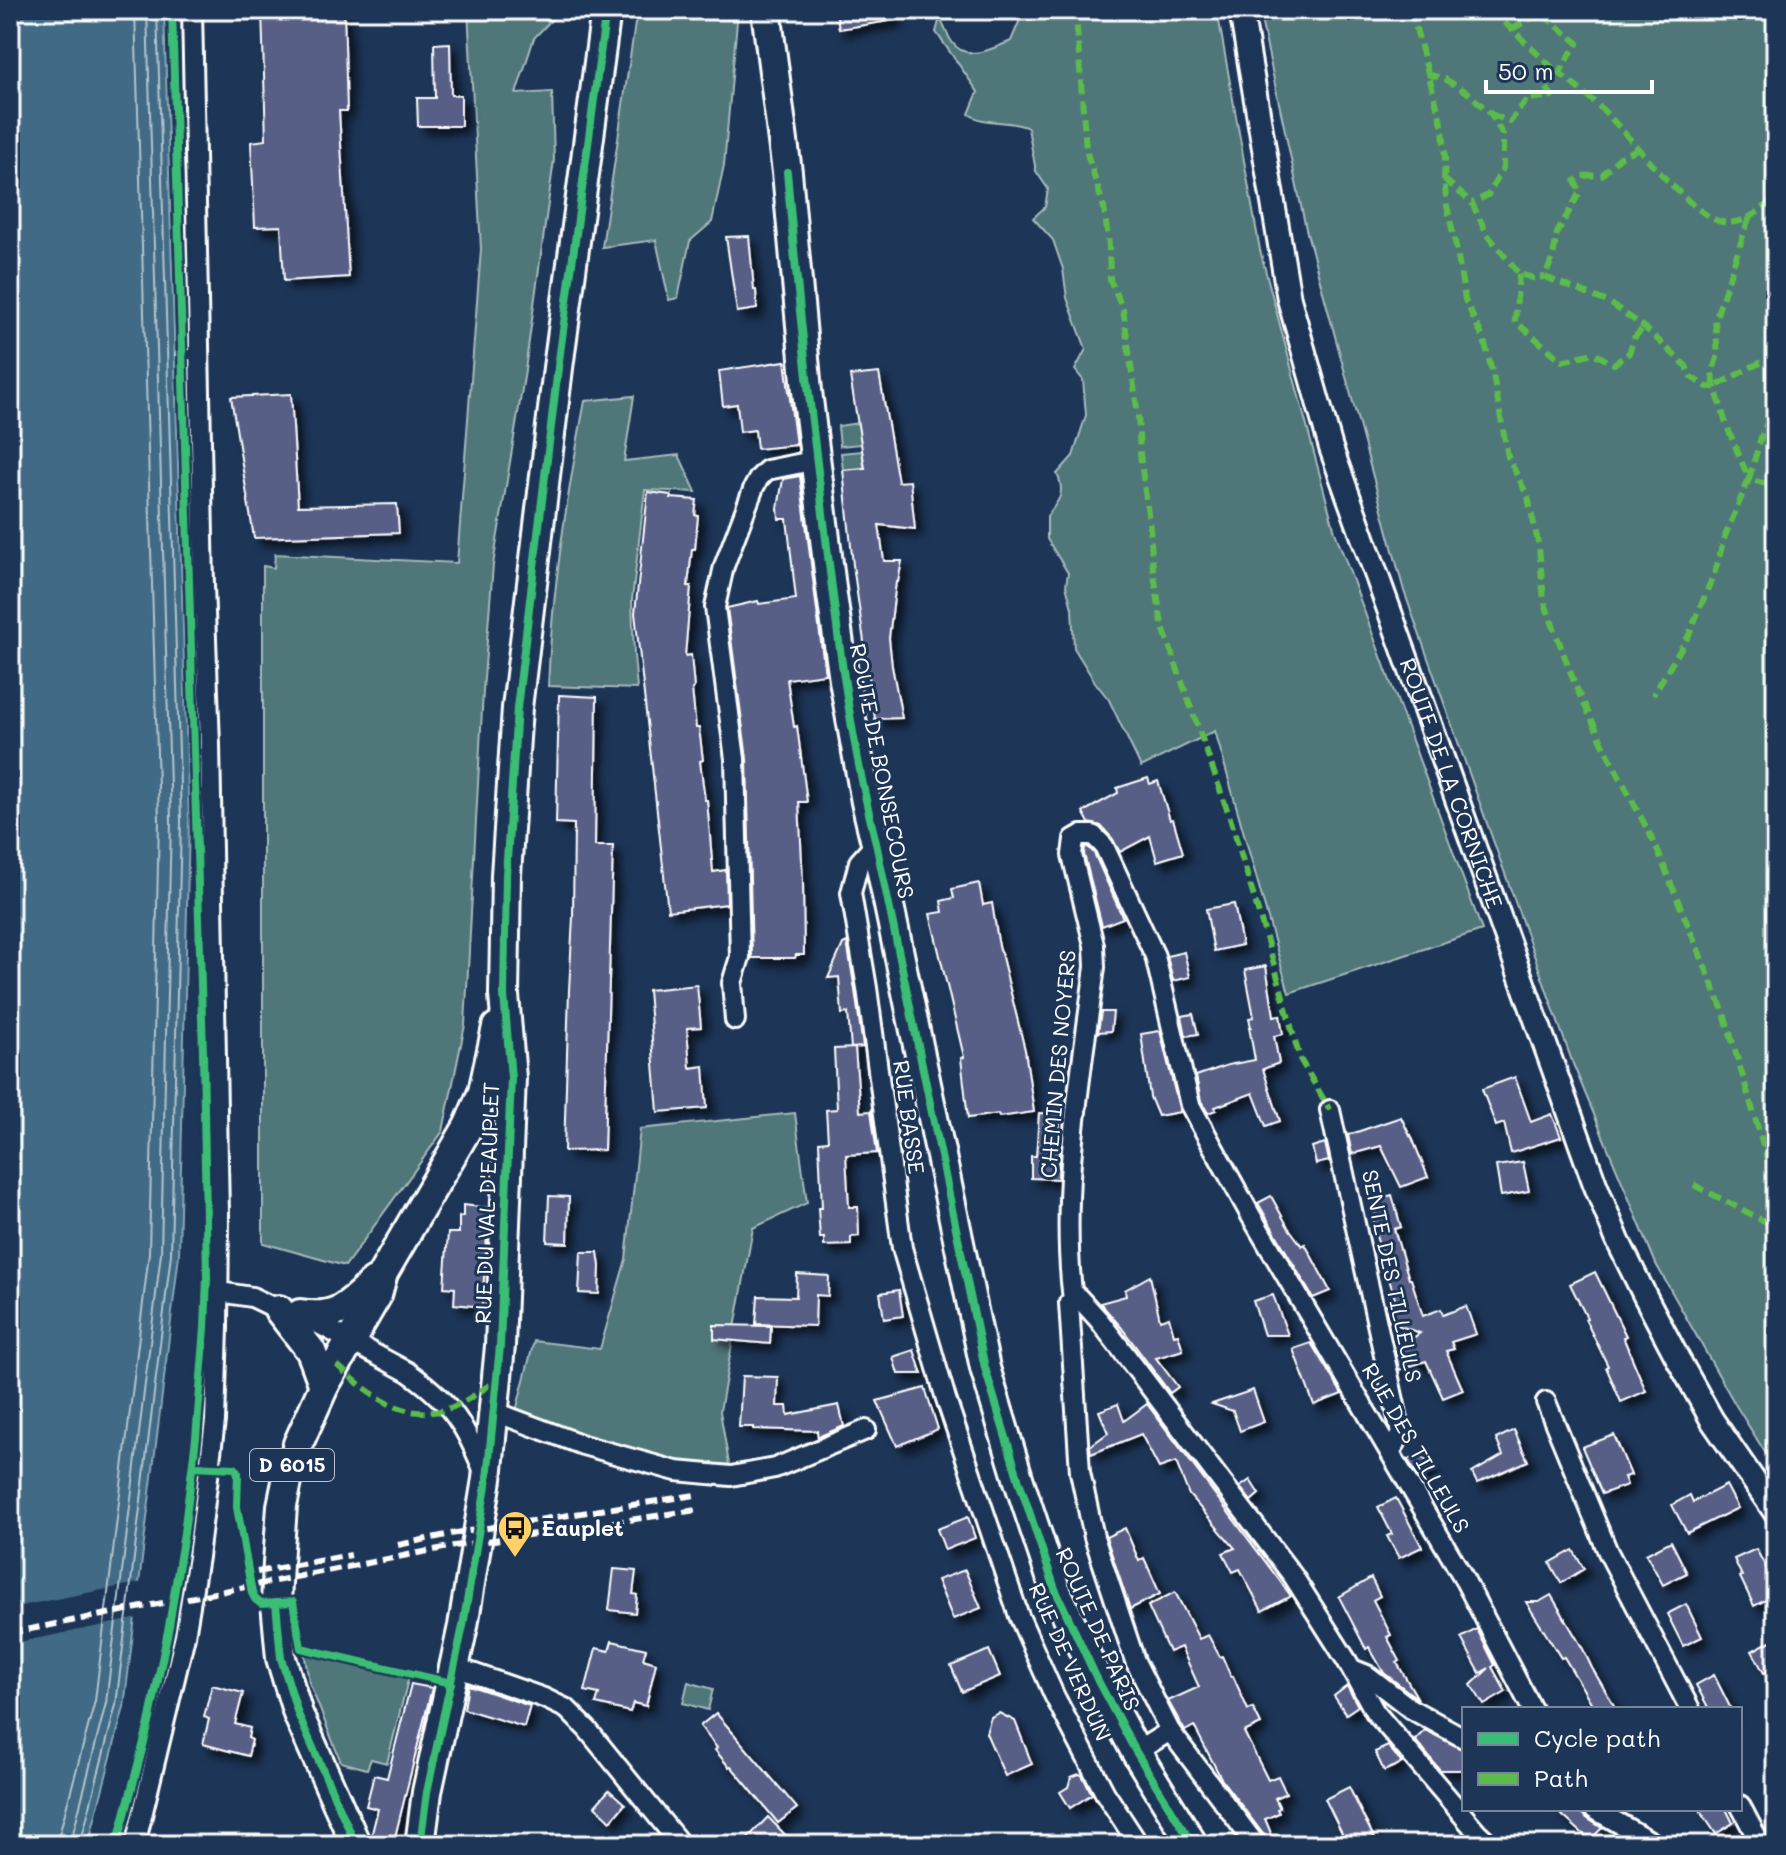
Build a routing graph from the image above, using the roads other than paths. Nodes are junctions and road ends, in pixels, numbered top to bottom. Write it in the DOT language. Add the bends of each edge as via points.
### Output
graph roads {
  1 [pos="192,10"];
  2 [pos="606,10"];
  3 [pos="766,10"];
  4 [pos="1241,10"];
  5 [pos="817,460"];
  6 [pos="876,843"];
  7 [pos="504,995"];
  8 [pos="735,1020"];
  9 [pos="1330,1110"];
  10 [pos="1251,1216"];
  11 [pos="383,1273"];
  12 [pos="219,1292"];
  13 [pos="1073,1300"];
  14 [pos="290,1312"];
  15 [pos="350,1340"];
  16 [pos="985,1368"];
  17 [pos="324,1386"];
  18 [pos="946,1399"];
  19 [pos="1546,1402"];
  20 [pos="493,1411"];
  21 [pos="866,1430"];
  22 [pos="1391,1451"];
  23 [pos="487,1479"];
  24 [pos="1776,1513"];
  25 [pos="455,1667"];
  26 [pos="1352,1669"];
  27 [pos="1531,1707"];
  28 [pos="1689,1707"];
  29 [pos="1170,1731"];
  30 [pos="1462,1737"];
  31 [pos="1136,1752"];
  32 [pos="1742,1809"];
  33 [pos="1598,1811"];
  34 [pos="135,1845"];
  35 [pos="356,1845"];
  36 [pos="420,1845"];
  37 [pos="681,1845"];
  38 [pos="1139,1845"];
  39 [pos="1193,1845"];
  40 [pos="1256,1845"];
  41 [pos="1491,1845"];
  42 [pos="1657,1845"];
  43 [pos="1761,1845"];
  1 -- 12 [label="street" via="191,355"];
  2 -- 7 [label="main road, D 6015" via="517,708"];
  3 -- 5 [label="main road, ROUTE DE BONSECOURS"];
  4 -- 24 [label="street, ROUTE DE LA CORNICHE" via="1289,299 1331,448 1416,688 1618,1241 1712,1420"];
  5 -- 6 [label="main road, ROUTE DE BONSECOURS" via="844,680"];
  5 -- 8 [label="street" via="767,470 759,478 724,566 715,607 735,759 740,957 732,983"];
  6 -- 16 [label="main road, ROUTE DE BONSECOURS"];
  6 -- 18 [label="street, RUE BASSE" via="859,862 851,893 902,1248"];
  7 -- 11 [label="main road, RUE DU VAL D'EAUPLET / D 6015" via="483,1092 469,1125"];
  7 -- 20 [label="main road, RUE DU VAL D'EAUPLET / D 6015" via="511,1078"];
  9 -- 22 [label="street, SENTE DES TILLEULS" via="1401,1434"];
  10 -- 13 [label="street, CHEMIN DES NOYERS" via="1190,1105 1155,956 1104,846 1093,835 1081,835 1074,839 1072,855 1095,967 1075,1117 1069,1210"];
  10 -- 22 [label="street, RUE DES TILLEULS"];
  11 -- 14 [label="main road" via="358,1298 328,1315"];
  11 -- 15 [label="main road, RUE DU VAL D'EAUPLET / D 6015" via="377,1295"];
  12 -- 14 [label="street" via="252,1297"];
  12 -- 34 [label="street" via="212,1328 215,1421 198,1557 176,1636"];
  13 -- 26 [label="street" via="1078,1297 1099,1320 1293,1576"];
  13 -- 29 [label="street, CHEMIN DES NOYERS" via="1069,1303 1080,1472 1094,1537 1135,1661"];
  14 -- 15 [label="street"];
  14 -- 17 [label="main road"];
  15 -- 17 [label="main road, D 6015"];
  15 -- 23 [label="street" via="408,1372 449,1408"];
  16 -- 31 [label="main road, ROUTE DE PARIS" via="1055,1589"];
  17 -- 35 [label="main road, D 6015" via="298,1444 285,1491 278,1622 281,1658 298,1714"];
  18 -- 38 [label="street, RUE DE VERDUN" via="1019,1616 1105,1793"];
  19 -- 28 [label="street" via="1608,1552"];
  20 -- 21 [label="street" via="650,1464 731,1476 775,1468"];
  20 -- 23 [label="main road, D 6015"];
  22 -- 27 [label="street, RUE DES TILLEULS"];
  23 -- 25 [label="main road, D 6015"];
  25 -- 36 [label="main road, D 6015"];
  25 -- 37 [label="street" via="567,1709"];
  26 -- 30 [label="street"];
  26 -- 41 [label="street" via="1375,1712"];
  29 -- 31 [label="street"];
  29 -- 40 [label="street, CHEMIN DES NOYERS"];
  31 -- 39 [label="main road, ROUTE DE PARIS"];
  32 -- 43 [label="street"];
  33 -- 42 [label="street"];
}
